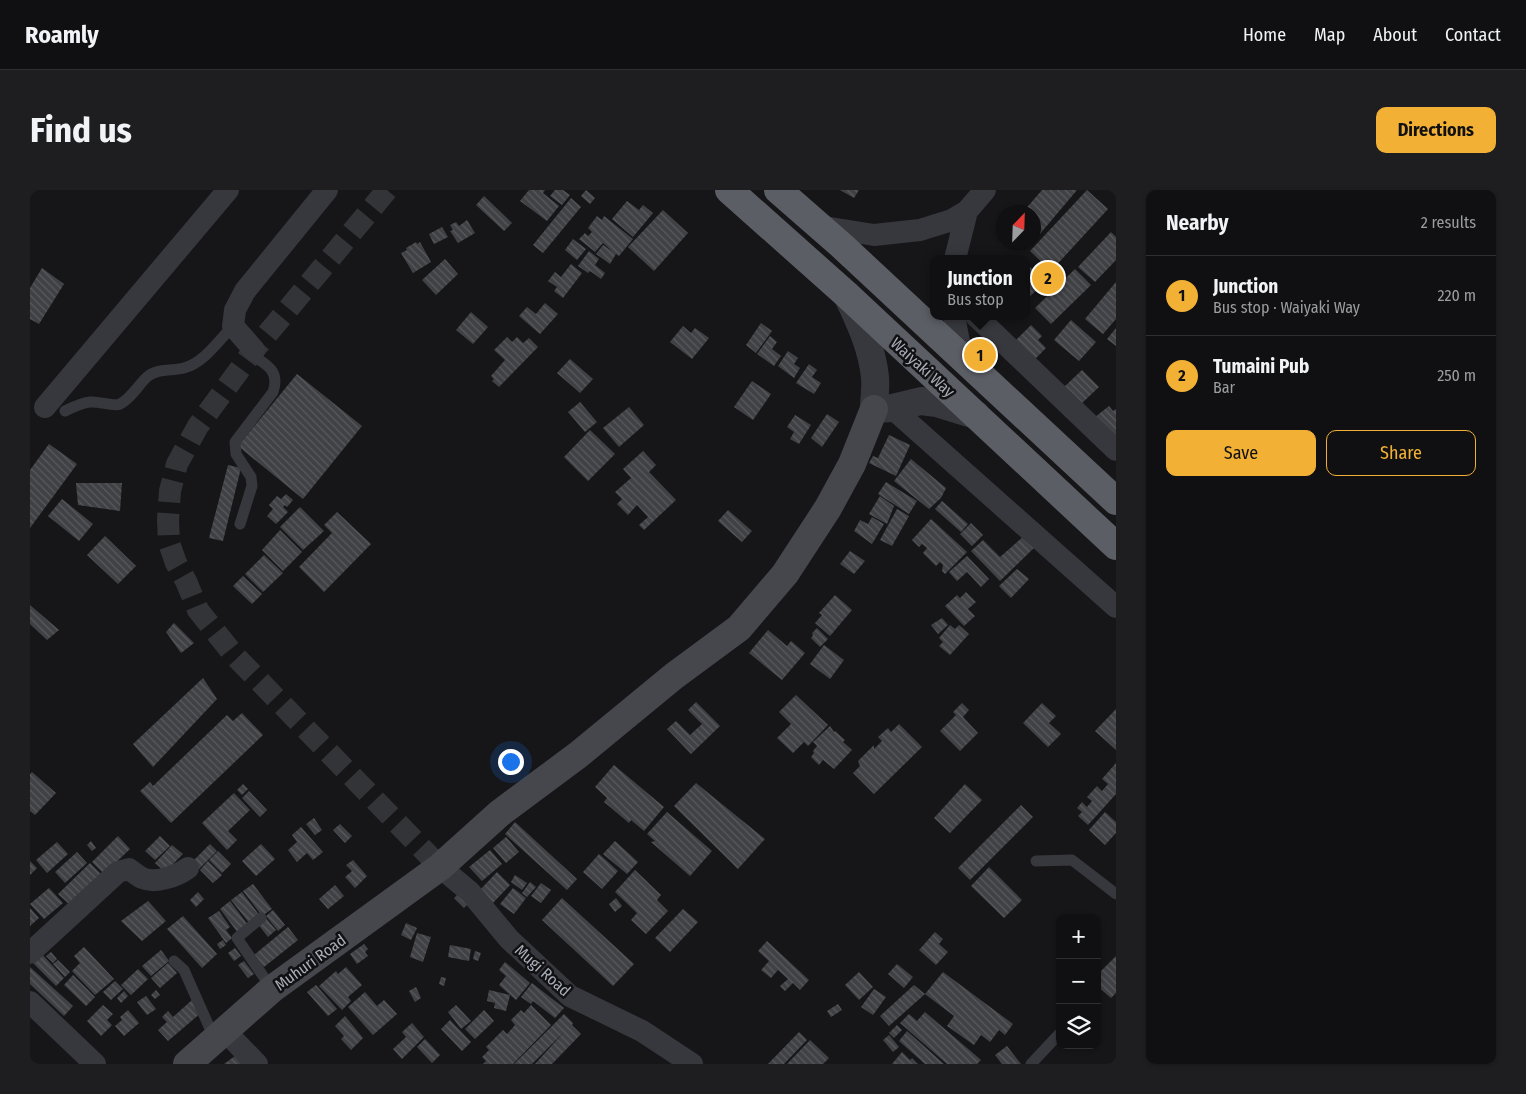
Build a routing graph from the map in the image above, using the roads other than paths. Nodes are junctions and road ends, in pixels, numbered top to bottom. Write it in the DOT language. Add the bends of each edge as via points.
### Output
graph roads {
  1 [pos="228,190"];
  2 [pos="326,190"];
  3 [pos="729,190"];
  4 [pos="778,190"];
  5 [pos="984,190"];
  6 [pos="968,211"];
  7 [pos="818,226"];
  8 [pos="956,255"];
  9 [pos="847,295"];
  10 [pos="955,320"];
  11 [pos="980,320"];
  12 [pos="233,326"];
  13 [pos="253,352"];
  14 [pos="962,357"];
  15 [pos="55,409"];
  16 [pos="883,409"];
  17 [pos="976,415"];
  18 [pos="1116,450"];
  19 [pos="1116,501"];
  20 [pos="240,524"];
  21 [pos="1116,546"];
  22 [pos="1116,607"];
  23 [pos="1036,861"];
  24 [pos="440,867"];
  25 [pos="188,868"];
  26 [pos="1116,894"];
  27 [pos="260,918"];
  28 [pos="30,953"];
  29 [pos="174,961"];
  30 [pos="272,990"];
  31 [pos="30,1002"];
  32 [pos="220,1035"];
  33 [pos="1056,1037"];
  34 [pos="95,1064"];
  35 [pos="186,1064"];
  36 [pos="257,1064"];
  37 [pos="692,1064"];
  38 [pos="1031,1064"];
  1 -- 15 [label="street"];
  2 -- 12 [label="street" via="245,291 235,310"];
  3 -- 9 [label="highway, Waiyaki Way"];
  4 -- 7 [label="highway, Waiyaki Way"];
  5 -- 6 [label="street"];
  6 -- 7 [label="street" via="938,225 896,234 874,235"];
  6 -- 8 [label="street"];
  7 -- 14 [label="highway, Waiyaki Way"];
  9 -- 16 [label="street" via="866,339"];
  9 -- 17 [label="highway, Waiyaki Way"];
  10 -- 14 [label="street"];
  11 -- 18 [label="street"];
  12 -- 13 [label="street"];
  12 -- 15 [label="lane" via="200,360 185,368 147,376 120,404 92,402"];
  13 -- 20 [label="lane" via="266,363 276,377 276,384 235,442 236,454 251,477 252,486"];
  14 -- 19 [label="highway, Waiyaki Way"];
  16 -- 17 [label="street" via="921,401"];
  16 -- 22 [label="street"];
  16 -- 24 [label="main road, Muhuri Road" via="828,508 786,574 739,628 500,813"];
  17 -- 21 [label="highway, Waiyaki Way"];
  23 -- 26 [label="lane" via="1072,860"];
  24 -- 30 [label="main road, Muhuri Road"];
  24 -- 37 [label="street, Mugi Road" via="470,892 509,939 570,996 642,1031"];
  25 -- 28 [label="street" via="169,878 156,879 143,879 130,869 118,872"];
  27 -- 30 [label="lane" via="237,938"];
  29 -- 32 [label="lane" via="184,970"];
  30 -- 32 [label="main road, Muhuri Road"];
  31 -- 34 [label="street"];
  32 -- 35 [label="main road, Muhuri Road"];
  32 -- 36 [label="street"];
  33 -- 38 [label="lane"];
}
